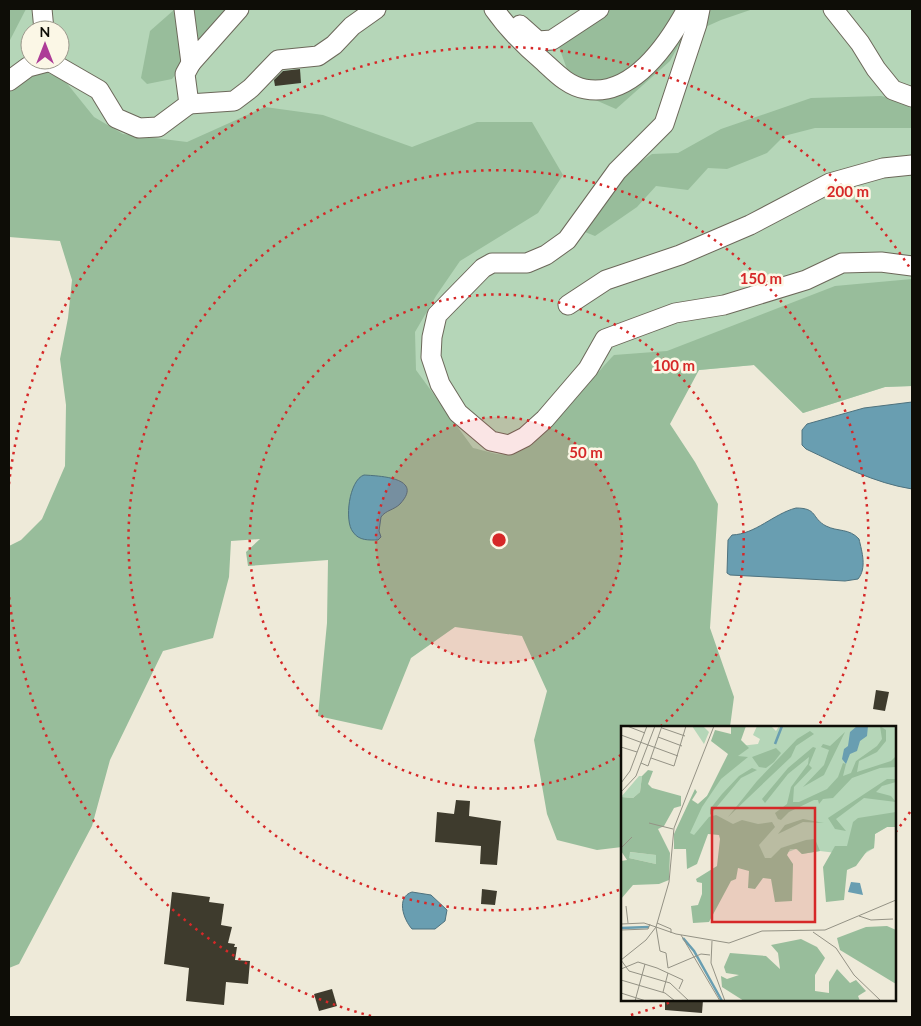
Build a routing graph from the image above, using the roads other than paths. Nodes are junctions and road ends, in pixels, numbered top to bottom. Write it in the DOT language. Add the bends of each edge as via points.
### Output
graph roads {
  1 [pos="184,9"];
  2 [pos="239,9"];
  3 [pos="376,9"];
  4 [pos="494,9"];
  5 [pos="503,9"];
  6 [pos="599,9"];
  7 [pos="687,9"];
  8 [pos="700,9"];
  9 [pos="833,9"];
  10 [pos="191,63"];
  11 [pos="24,70"];
  12 [pos="63,70"];
  13 [pos="9,81"];
  14 [pos="912,97"];
  15 [pos="189,104"];
  16 [pos="912,165"];
  17 [pos="912,266"];
  18 [pos="568,305"];
  1 -- 10 [label="lane"];
  2 -- 10 [label="lane"];
  3 -- 15 [label="lane" via="318,56 278,60 234,101"];
  4 -- 7 [label="lane" via="506,26 566,81 584,89 607,90 633,76 652,59 672,36"];
  5 -- 6 [label="lane" via="538,41 552,40"];
  8 -- 17 [label="lane" via="664,124 617,171 567,240 546,255 527,263 492,263 483,268 437,316 431,357 440,384 458,413 491,441 509,444 525,437 544,419 588,369 605,339 676,313 724,304 806,280 842,263 881,262"];
  9 -- 14 [label="lane" via="893,90"];
  10 -- 15 [label="lane" via="185,74"];
  11 -- 13 [label="lane"];
  12 -- 15 [label="lane" via="99,90 116,118 139,128 158,126"];
  16 -- 18 [label="lane" via="883,168 830,183 750,225 680,255 606,280"];
}
